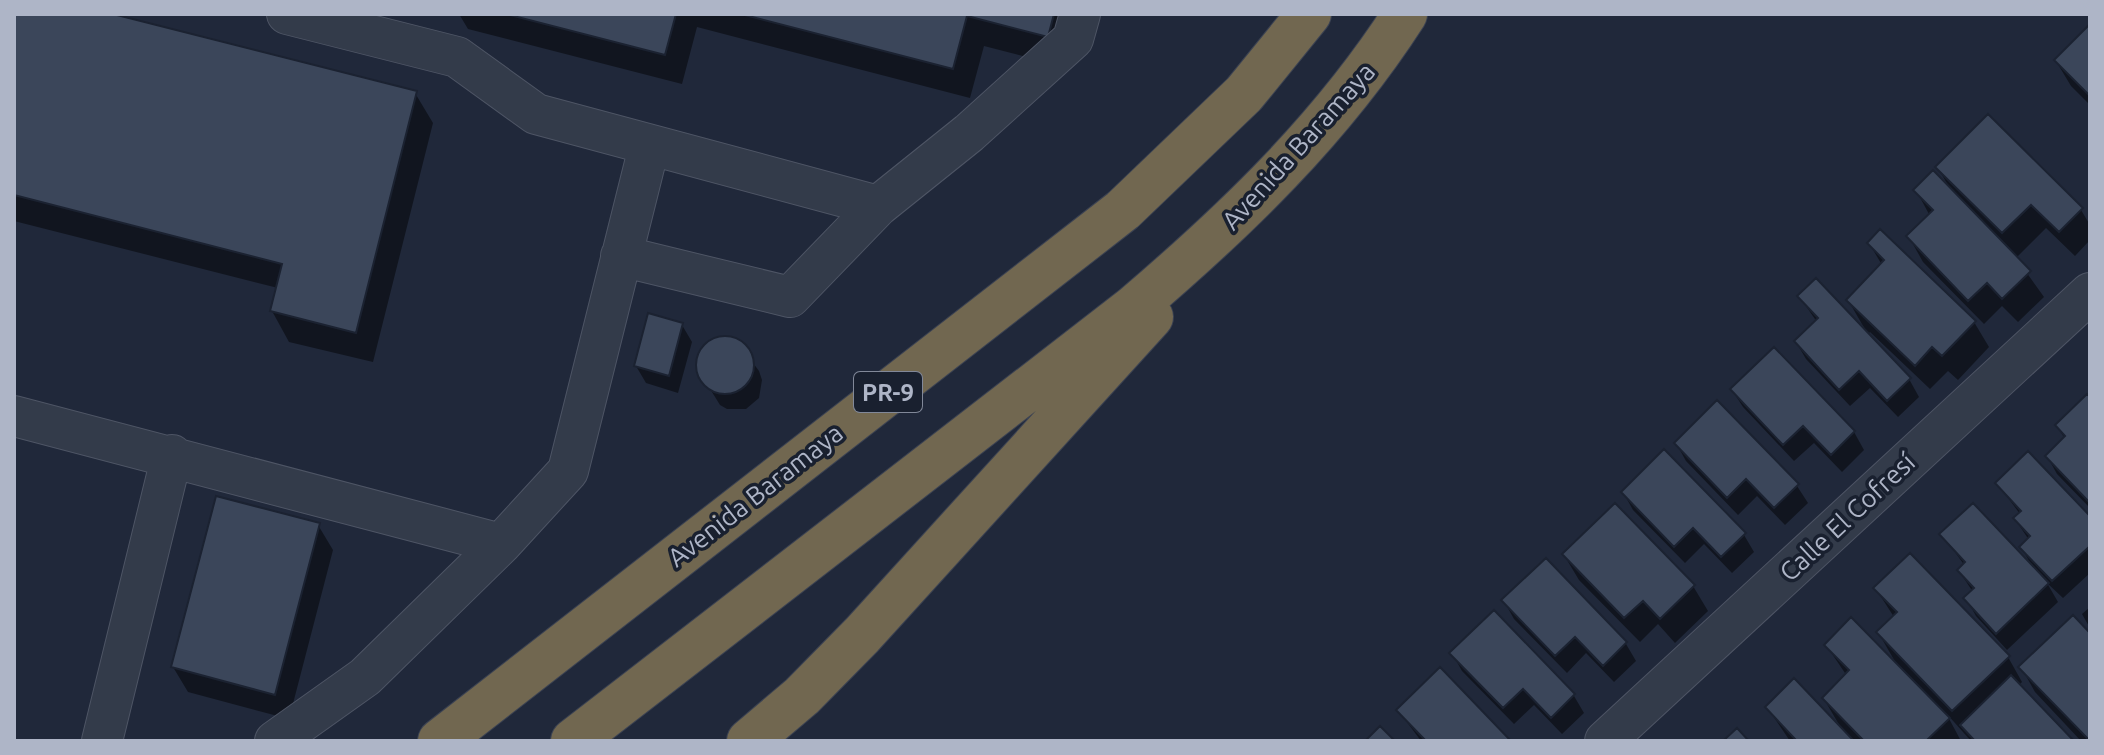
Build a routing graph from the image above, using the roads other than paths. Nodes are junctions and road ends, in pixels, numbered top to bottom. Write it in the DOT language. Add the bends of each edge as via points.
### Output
graph roads {
  1 [pos="287,14"];
  2 [pos="1080,14"];
  3 [pos="1405,14"];
  4 [pos="1299,23"];
  5 [pos="380,26"];
  6 [pos="649,147"];
  7 [pos="878,206"];
  8 [pos="1221,233"];
  9 [pos="621,256"];
  10 [pos="2090,293"];
  11 [pos="14,416"];
  12 [pos="172,455"];
  13 [pos="501,544"];
  14 [pos="102,741"];
  15 [pos="275,741"];
  16 [pos="440,741"];
  17 [pos="573,741"];
  18 [pos="749,741"];
  19 [pos="1605,741"];
  1 -- 5 [label="street"];
  2 -- 7 [label="street" via="1073,39"];
  3 -- 8 [label="highway, Avenida Baramaya" via="1335,112"];
  4 -- 16 [label="highway, Avenida Baramaya / PR-9" via="1198,141 1123,210"];
  5 -- 6 [label="street" via="457,57 536,114"];
  6 -- 7 [label="street"];
  6 -- 9 [label="street"];
  7 -- 9 [label="street" via="790,297"];
  8 -- 17 [label="highway, Avenida Baramaya" via="1133,308"];
  8 -- 18 [label="highway" via="1111,365 862,635"];
  9 -- 13 [label="street" via="568,471"];
  10 -- 19 [label="street, Calle El Cofresí"];
  11 -- 12 [label="street"];
  12 -- 13 [label="street"];
  12 -- 14 [label="street"];
  13 -- 15 [label="street" via="365,677"];
}
